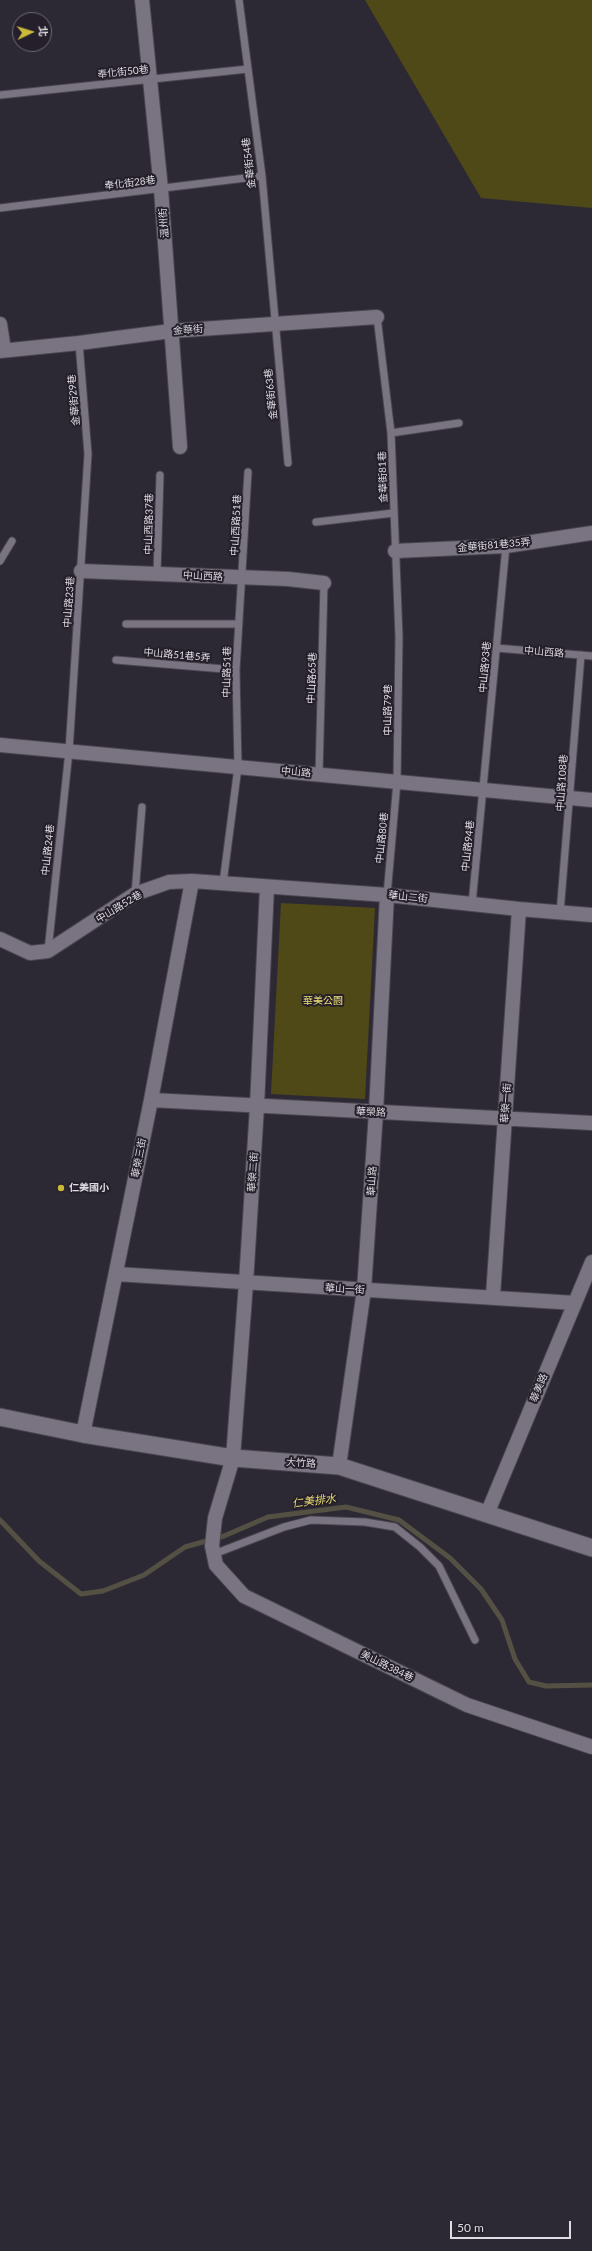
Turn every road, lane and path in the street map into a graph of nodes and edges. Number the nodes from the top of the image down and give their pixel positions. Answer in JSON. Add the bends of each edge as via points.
{"nodes":[{"id":1,"x":142,"y":0,"type":"edge"},
{"id":2,"x":239,"y":0,"type":"edge"},
{"id":3,"x":248,"y":69,"type":"junction"},
{"id":4,"x":150,"y":79,"type":"junction"},
{"id":5,"x":0,"y":95,"type":"edge"},
{"id":6,"x":262,"y":176,"type":"junction"},
{"id":7,"x":161,"y":189,"type":"junction"},
{"id":8,"x":0,"y":208,"type":"edge"},
{"id":9,"x":377,"y":317,"type":"joint"},
{"id":10,"x":274,"y":323,"type":"junction"},
{"id":11,"x":0,"y":324,"type":"edge"},
{"id":12,"x":171,"y":331,"type":"junction"},
{"id":13,"x":79,"y":343,"type":"junction"},
{"id":14,"x":2,"y":350,"type":"edge"},
{"id":15,"x":459,"y":423,"type":"dead end"},
{"id":16,"x":391,"y":433,"type":"junction"},
{"id":17,"x":180,"y":447,"type":"dead end"},
{"id":18,"x":88,"y":454,"type":"joint"},
{"id":19,"x":288,"y":463,"type":"dead end"},
{"id":20,"x":248,"y":472,"type":"dead end"},
{"id":21,"x":160,"y":475,"type":"dead end"},
{"id":22,"x":394,"y":513,"type":"junction"},
{"id":23,"x":316,"y":522,"type":"dead end"},
{"id":24,"x":592,"y":533,"type":"edge"},
{"id":25,"x":12,"y":540,"type":"dead end"},
{"id":26,"x":506,"y":546,"type":"junction"},
{"id":27,"x":395,"y":551,"type":"junction"},
{"id":28,"x":0,"y":561,"type":"edge"},
{"id":29,"x":81,"y":571,"type":"junction"},
{"id":30,"x":157,"y":574,"type":"junction"},
{"id":31,"x":243,"y":578,"type":"junction"},
{"id":32,"x":324,"y":583,"type":"joint"},
{"id":33,"x":126,"y":624,"type":"dead end"},
{"id":34,"x":240,"y":624,"type":"junction"},
{"id":35,"x":399,"y":637,"type":"joint"},
{"id":36,"x":496,"y":648,"type":"junction"},
{"id":37,"x":581,"y":655,"type":"junction"},
{"id":38,"x":592,"y":656,"type":"edge"},
{"id":39,"x":116,"y":660,"type":"dead end"},
{"id":40,"x":236,"y":670,"type":"junction"},
{"id":41,"x":0,"y":745,"type":"edge"},
{"id":42,"x":69,"y":751,"type":"junction"},
{"id":43,"x":238,"y":767,"type":"junction"},
{"id":44,"x":319,"y":774,"type":"junction"},
{"id":45,"x":397,"y":782,"type":"junction"},
{"id":46,"x":484,"y":789,"type":"junction"},
{"id":47,"x":571,"y":798,"type":"junction"},
{"id":48,"x":592,"y":800,"type":"edge"},
{"id":49,"x":142,"y":807,"type":"dead end"},
{"id":50,"x":192,"y":880,"type":"junction"},
{"id":51,"x":223,"y":883,"type":"junction"},
{"id":52,"x":267,"y":887,"type":"junction"},
{"id":53,"x":135,"y":894,"type":"junction"},
{"id":54,"x":386,"y":895,"type":"junction"},
{"id":55,"x":472,"y":904,"type":"junction"},
{"id":56,"x":519,"y":909,"type":"junction"},
{"id":57,"x":560,"y":913,"type":"junction"},
{"id":58,"x":592,"y":915,"type":"edge"},
{"id":59,"x":0,"y":939,"type":"edge"},
{"id":60,"x":48,"y":951,"type":"junction"},
{"id":61,"x":151,"y":1100,"type":"junction"},
{"id":62,"x":257,"y":1106,"type":"junction"},
{"id":63,"x":376,"y":1112,"type":"junction"},
{"id":64,"x":504,"y":1119,"type":"junction"},
{"id":65,"x":592,"y":1123,"type":"edge"},
{"id":66,"x":592,"y":1262,"type":"edge"},
{"id":67,"x":116,"y":1274,"type":"junction"},
{"id":68,"x":246,"y":1282,"type":"junction"},
{"id":69,"x":364,"y":1290,"type":"junction"},
{"id":70,"x":493,"y":1296,"type":"junction"},
{"id":71,"x":575,"y":1303,"type":"junction"},
{"id":72,"x":0,"y":1417,"type":"edge"},
{"id":73,"x":83,"y":1434,"type":"junction"},
{"id":74,"x":233,"y":1458,"type":"junction"},
{"id":75,"x":340,"y":1466,"type":"junction"},
{"id":76,"x":487,"y":1514,"type":"junction"},
{"id":77,"x":592,"y":1548,"type":"edge"},
{"id":78,"x":213,"y":1550,"type":"junction"},
{"id":79,"x":476,"y":1640,"type":"dead end"},
{"id":80,"x":592,"y":1747,"type":"edge"}],
"edges":[{"from":1,"to":4,"type":"street","name":"溫州街"},
{"from":2,"to":3,"type":"lane","name":"金華街54巷"},
{"from":3,"to":4,"type":"lane","name":"奉化街50巷"},
{"from":3,"to":6,"type":"lane","name":"金華街54巷"},
{"from":4,"to":5,"type":"lane","name":"奉化街50巷"},
{"from":4,"to":7,"type":"street","name":"溫州街"},
{"from":6,"to":7,"type":"lane","name":"奉化街28巷"},
{"from":6,"to":10,"type":"lane","name":"金華街54巷"},
{"from":7,"to":8,"type":"lane","name":"奉化街28巷"},
{"from":7,"to":12,"type":"street","name":"溫州街"},
{"from":9,"to":10,"type":"street","name":"金華街"},
{"from":9,"to":16,"type":"lane","name":"金華街81巷"},
{"from":10,"to":12,"type":"street","name":"金華街"},
{"from":10,"to":19,"type":"lane","name":"金華街63巷"},
{"from":11,"to":14,"type":"street"},
{"from":12,"to":13,"type":"street","name":"金華街"},
{"from":12,"to":17,"type":"street","name":"溫州街"},
{"from":13,"to":14,"type":"street","name":"金華街"},
{"from":13,"to":18,"type":"lane","name":"金華街29巷"},
{"from":15,"to":16,"type":"lane"},
{"from":16,"to":22,"type":"lane","name":"金華街81巷"},
{"from":18,"to":29,"type":"lane","name":"中山路23巷"},
{"from":20,"to":31,"type":"lane","name":"中山西路51巷"},
{"from":21,"to":30,"type":"lane","name":"中山西路37巷"},
{"from":22,"to":23,"type":"lane"},
{"from":22,"to":27,"type":"lane","name":"金華街81巷"},
{"from":24,"to":26,"type":"street","name":"金華街81巷35弄"},
{"from":25,"to":28,"type":"lane"},
{"from":26,"to":27,"type":"street","name":"金華街81巷35弄"},
{"from":26,"to":36,"type":"lane","name":"中山路93巷"},
{"from":27,"to":35,"type":"lane","name":"金華街81巷"},
{"from":29,"to":30,"type":"street","name":"中山西路"},
{"from":29,"to":42,"type":"lane","name":"中山路23巷"},
{"from":30,"to":31,"type":"street","name":"中山西路"},
{"from":31,"to":32,"type":"street","name":"中山西路"},
{"from":31,"to":34,"type":"lane","name":"中山路51巷"},
{"from":32,"to":44,"type":"lane","name":"中山路65巷"},
{"from":33,"to":34,"type":"lane"},
{"from":34,"to":40,"type":"lane","name":"中山路51巷"},
{"from":35,"to":45,"type":"lane","name":"中山路79巷"},
{"from":36,"to":37,"type":"lane","name":"中山西路"},
{"from":36,"to":46,"type":"lane","name":"中山路93巷"},
{"from":37,"to":38,"type":"lane","name":"中山西路"},
{"from":37,"to":47,"type":"lane","name":"中山路108巷"},
{"from":39,"to":40,"type":"lane","name":"中山路51巷5弄"},
{"from":40,"to":43,"type":"lane","name":"中山路51巷"},
{"from":41,"to":42,"type":"street","name":"中山路"},
{"from":42,"to":43,"type":"street","name":"中山路"},
{"from":42,"to":60,"type":"lane","name":"中山路24巷"},
{"from":43,"to":44,"type":"street","name":"中山路"},
{"from":43,"to":51,"type":"lane"},
{"from":44,"to":45,"type":"street","name":"中山路"},
{"from":45,"to":46,"type":"street","name":"中山路"},
{"from":45,"to":54,"type":"lane","name":"中山路80巷"},
{"from":46,"to":47,"type":"street","name":"中山路"},
{"from":46,"to":55,"type":"lane","name":"中山路94巷"},
{"from":47,"to":48,"type":"street","name":"中山路"},
{"from":47,"to":57,"type":"lane","name":"中山路108巷"},
{"from":49,"to":53,"type":"lane"},
{"from":50,"to":51,"type":"street","name":"中山路52巷"},
{"from":50,"to":53,"type":"street","name":"中山路52巷","via":[[169,882]]},
{"from":50,"to":61,"type":"street","name":"華榮三街"},
{"from":51,"to":52,"type":"street","name":"華山二街"},
{"from":52,"to":54,"type":"street","name":"華山二街"},
{"from":52,"to":62,"type":"street","name":"華榮二街"},
{"from":53,"to":60,"type":"street","name":"中山路52巷"},
{"from":54,"to":55,"type":"street","name":"華山二街"},
{"from":54,"to":63,"type":"street","name":"華山路"},
{"from":55,"to":56,"type":"street","name":"華山二街"},
{"from":56,"to":57,"type":"street","name":"華山二街"},
{"from":56,"to":64,"type":"street","name":"華榮一街"},
{"from":57,"to":58,"type":"street","name":"華山二街"},
{"from":59,"to":60,"type":"street","via":[[30,952]]},
{"from":61,"to":62,"type":"street","name":"華榮路"},
{"from":61,"to":67,"type":"street","name":"華榮三街"},
{"from":62,"to":63,"type":"street","name":"華榮路"},
{"from":62,"to":68,"type":"street","name":"華榮二街"},
{"from":63,"to":64,"type":"street","name":"華榮路"},
{"from":63,"to":69,"type":"street","name":"華山路"},
{"from":64,"to":65,"type":"street","name":"華榮路"},
{"from":64,"to":70,"type":"street","name":"華榮一街"},
{"from":66,"to":71,"type":"street","name":"華美路"},
{"from":67,"to":68,"type":"street","name":"華山一街"},
{"from":67,"to":73,"type":"street","name":"華榮三街"},
{"from":68,"to":69,"type":"street","name":"華山一街"},
{"from":68,"to":74,"type":"street","name":"華榮二街"},
{"from":69,"to":70,"type":"street","name":"華山一街"},
{"from":69,"to":75,"type":"street","name":"華山路"},
{"from":70,"to":71,"type":"street","name":"華山一街"},
{"from":71,"to":76,"type":"street","name":"華美路"},
{"from":72,"to":73,"type":"street","name":"大竹路"},
{"from":73,"to":74,"type":"street","name":"大竹路"},
{"from":74,"to":75,"type":"street","name":"大竹路"},
{"from":74,"to":78,"type":"street","name":"華榮二街","via":[[214,1518]]},
{"from":75,"to":76,"type":"street","name":"大竹路"},
{"from":76,"to":77,"type":"street","name":"大竹路"},
{"from":78,"to":79,"type":"lane","via":[[311,1520],[365,1522],[395,1527],[420,1546],[439,1566]]},
{"from":78,"to":80,"type":"street","name":"美山路384巷","via":[[216,1565],[244,1596],[466,1705]]}]}
